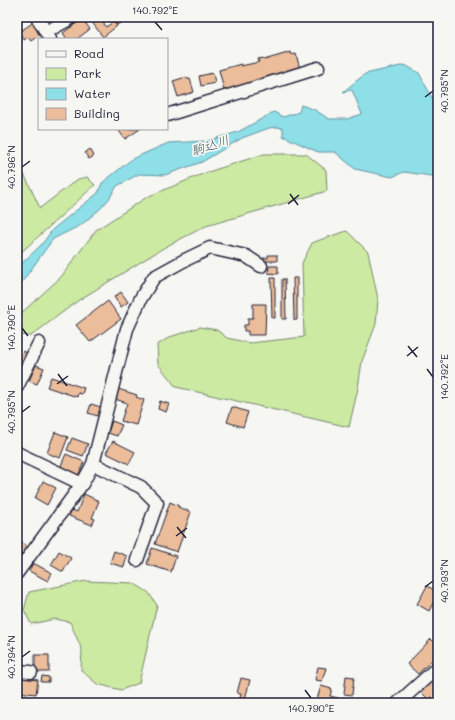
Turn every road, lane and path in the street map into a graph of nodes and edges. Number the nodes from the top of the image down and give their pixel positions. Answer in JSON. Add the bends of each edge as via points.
{"nodes":[{"id":1,"x":37,"y":17,"type":"edge"},
{"id":2,"x":72,"y":17,"type":"edge"},
{"id":3,"x":48,"y":35,"type":"edge"},
{"id":4,"x":318,"y":68,"type":"dead end"},
{"id":5,"x":168,"y":114,"type":"edge"},
{"id":6,"x":260,"y":266,"type":"dead end"},
{"id":7,"x":39,"y":344,"type":"dead end"},
{"id":8,"x":17,"y":386,"type":"edge"},
{"id":9,"x":17,"y":453,"type":"edge"},
{"id":10,"x":93,"y":464,"type":"junction"},
{"id":11,"x":82,"y":484,"type":"junction"},
{"id":12,"x":137,"y":560,"type":"dead end"},
{"id":13,"x":17,"y":573,"type":"edge"},
{"id":14,"x":438,"y":667,"type":"edge"},
{"id":15,"x":17,"y":671,"type":"edge"},
{"id":16,"x":31,"y":672,"type":"dead end"},
{"id":17,"x":398,"y":703,"type":"edge"}],
"edges":[{"from":1,"to":3,"type":"street"},
{"from":2,"to":3,"type":"street"},
{"from":4,"to":5,"type":"street"},
{"from":6,"to":10,"type":"street","via":[[246,256],[210,248],[154,277],[127,329]]},
{"from":7,"to":8,"type":"street"},
{"from":9,"to":11,"type":"street"},
{"from":10,"to":11,"type":"street"},
{"from":10,"to":12,"type":"street","via":[[141,487],[157,503]]},
{"from":11,"to":13,"type":"street"},
{"from":14,"to":17,"type":"street"},
{"from":15,"to":16,"type":"street"}]}
